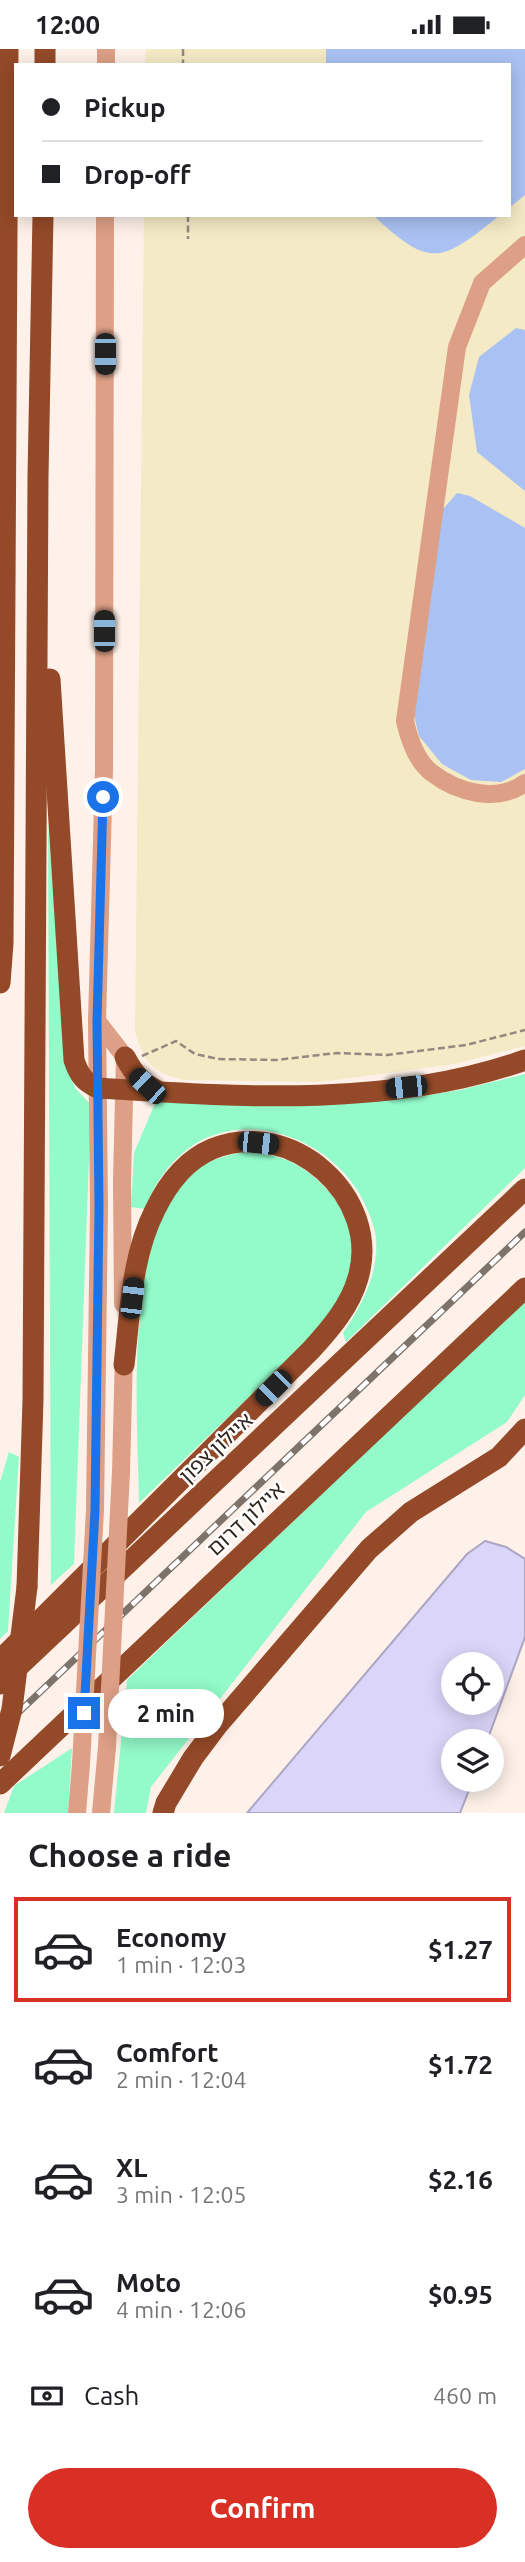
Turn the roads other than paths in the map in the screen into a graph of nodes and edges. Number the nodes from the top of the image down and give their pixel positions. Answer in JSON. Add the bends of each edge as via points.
{"nodes":[{"id":1,"x":8,"y":49,"type":"edge"},
{"id":2,"x":43,"y":217,"type":"edge"},
{"id":3,"x":105,"y":217,"type":"edge"},
{"id":4,"x":525,"y":245,"type":"edge"},
{"id":5,"x":0,"y":397,"type":"edge"},
{"id":6,"x":38,"y":477,"type":"junction"},
{"id":7,"x":4,"y":578,"type":"junction"},
{"id":8,"x":525,"y":783,"type":"edge"},
{"id":9,"x":0,"y":983,"type":"edge"},
{"id":10,"x":97,"y":1021,"type":"junction"},
{"id":11,"x":125,"y":1057,"type":"junction"},
{"id":12,"x":525,"y":1060,"type":"edge"},
{"id":13,"x":98,"y":1088,"type":"junction"},
{"id":14,"x":125,"y":1090,"type":"junction"},
{"id":15,"x":162,"y":1092,"type":"junction"},
{"id":16,"x":525,"y":1189,"type":"edge"},
{"id":17,"x":525,"y":1288,"type":"edge"},
{"id":18,"x":124,"y":1366,"type":"junction"},
{"id":19,"x":525,"y":1429,"type":"edge"},
{"id":20,"x":0,"y":1660,"type":"edge"},
{"id":21,"x":0,"y":1684,"type":"edge"},
{"id":22,"x":0,"y":1756,"type":"edge"},
{"id":23,"x":0,"y":1784,"type":"edge"},
{"id":24,"x":77,"y":1813,"type":"edge"},
{"id":25,"x":101,"y":1813,"type":"edge"},
{"id":26,"x":163,"y":1813,"type":"edge"}],
"edges":[{"from":1,"to":7,"type":"highway"},
{"from":2,"to":6,"type":"highway"},
{"from":3,"to":10,"type":"street","via":[[104,769]]},
{"from":4,"to":8,"type":"street","via":[[482,283],[457,348],[405,721],[410,744],[431,773],[464,790],[496,796]]},
{"from":5,"to":7,"type":"highway"},
{"from":6,"to":13,"type":"highway","via":[[74,1060],[88,1084]]},
{"from":6,"to":22,"type":"highway","bridge":true,"via":[[32,1485],[27,1587],[12,1709]]},
{"from":7,"to":9,"type":"highway"},
{"from":10,"to":11,"type":"street"},
{"from":10,"to":13,"type":"street"},
{"from":11,"to":14,"type":"street"},
{"from":11,"to":15,"type":"highway","via":[[135,1075]]},
{"from":12,"to":15,"type":"highway","via":[[425,1085],[352,1093]]},
{"from":13,"to":14,"type":"highway"},
{"from":13,"to":24,"type":"street","bridge":true,"via":[[95,1510]]},
{"from":14,"to":15,"type":"highway"},
{"from":14,"to":18,"type":"street"},
{"from":16,"to":21,"type":"highway","name":"איילון צפון"},
{"from":17,"to":23,"type":"highway","name":"איילון דרום"},
{"from":18,"to":20,"type":"highway","via":[[135,1275],[148,1226],[187,1166],[220,1147],[274,1145],[301,1155],[339,1186],[363,1239],[357,1281],[343,1311],[312,1349]]},
{"from":18,"to":25,"type":"street","bridge":true},
{"from":19,"to":26,"type":"highway","via":[[499,1457],[411,1512],[369,1549],[193,1758]]}]}
